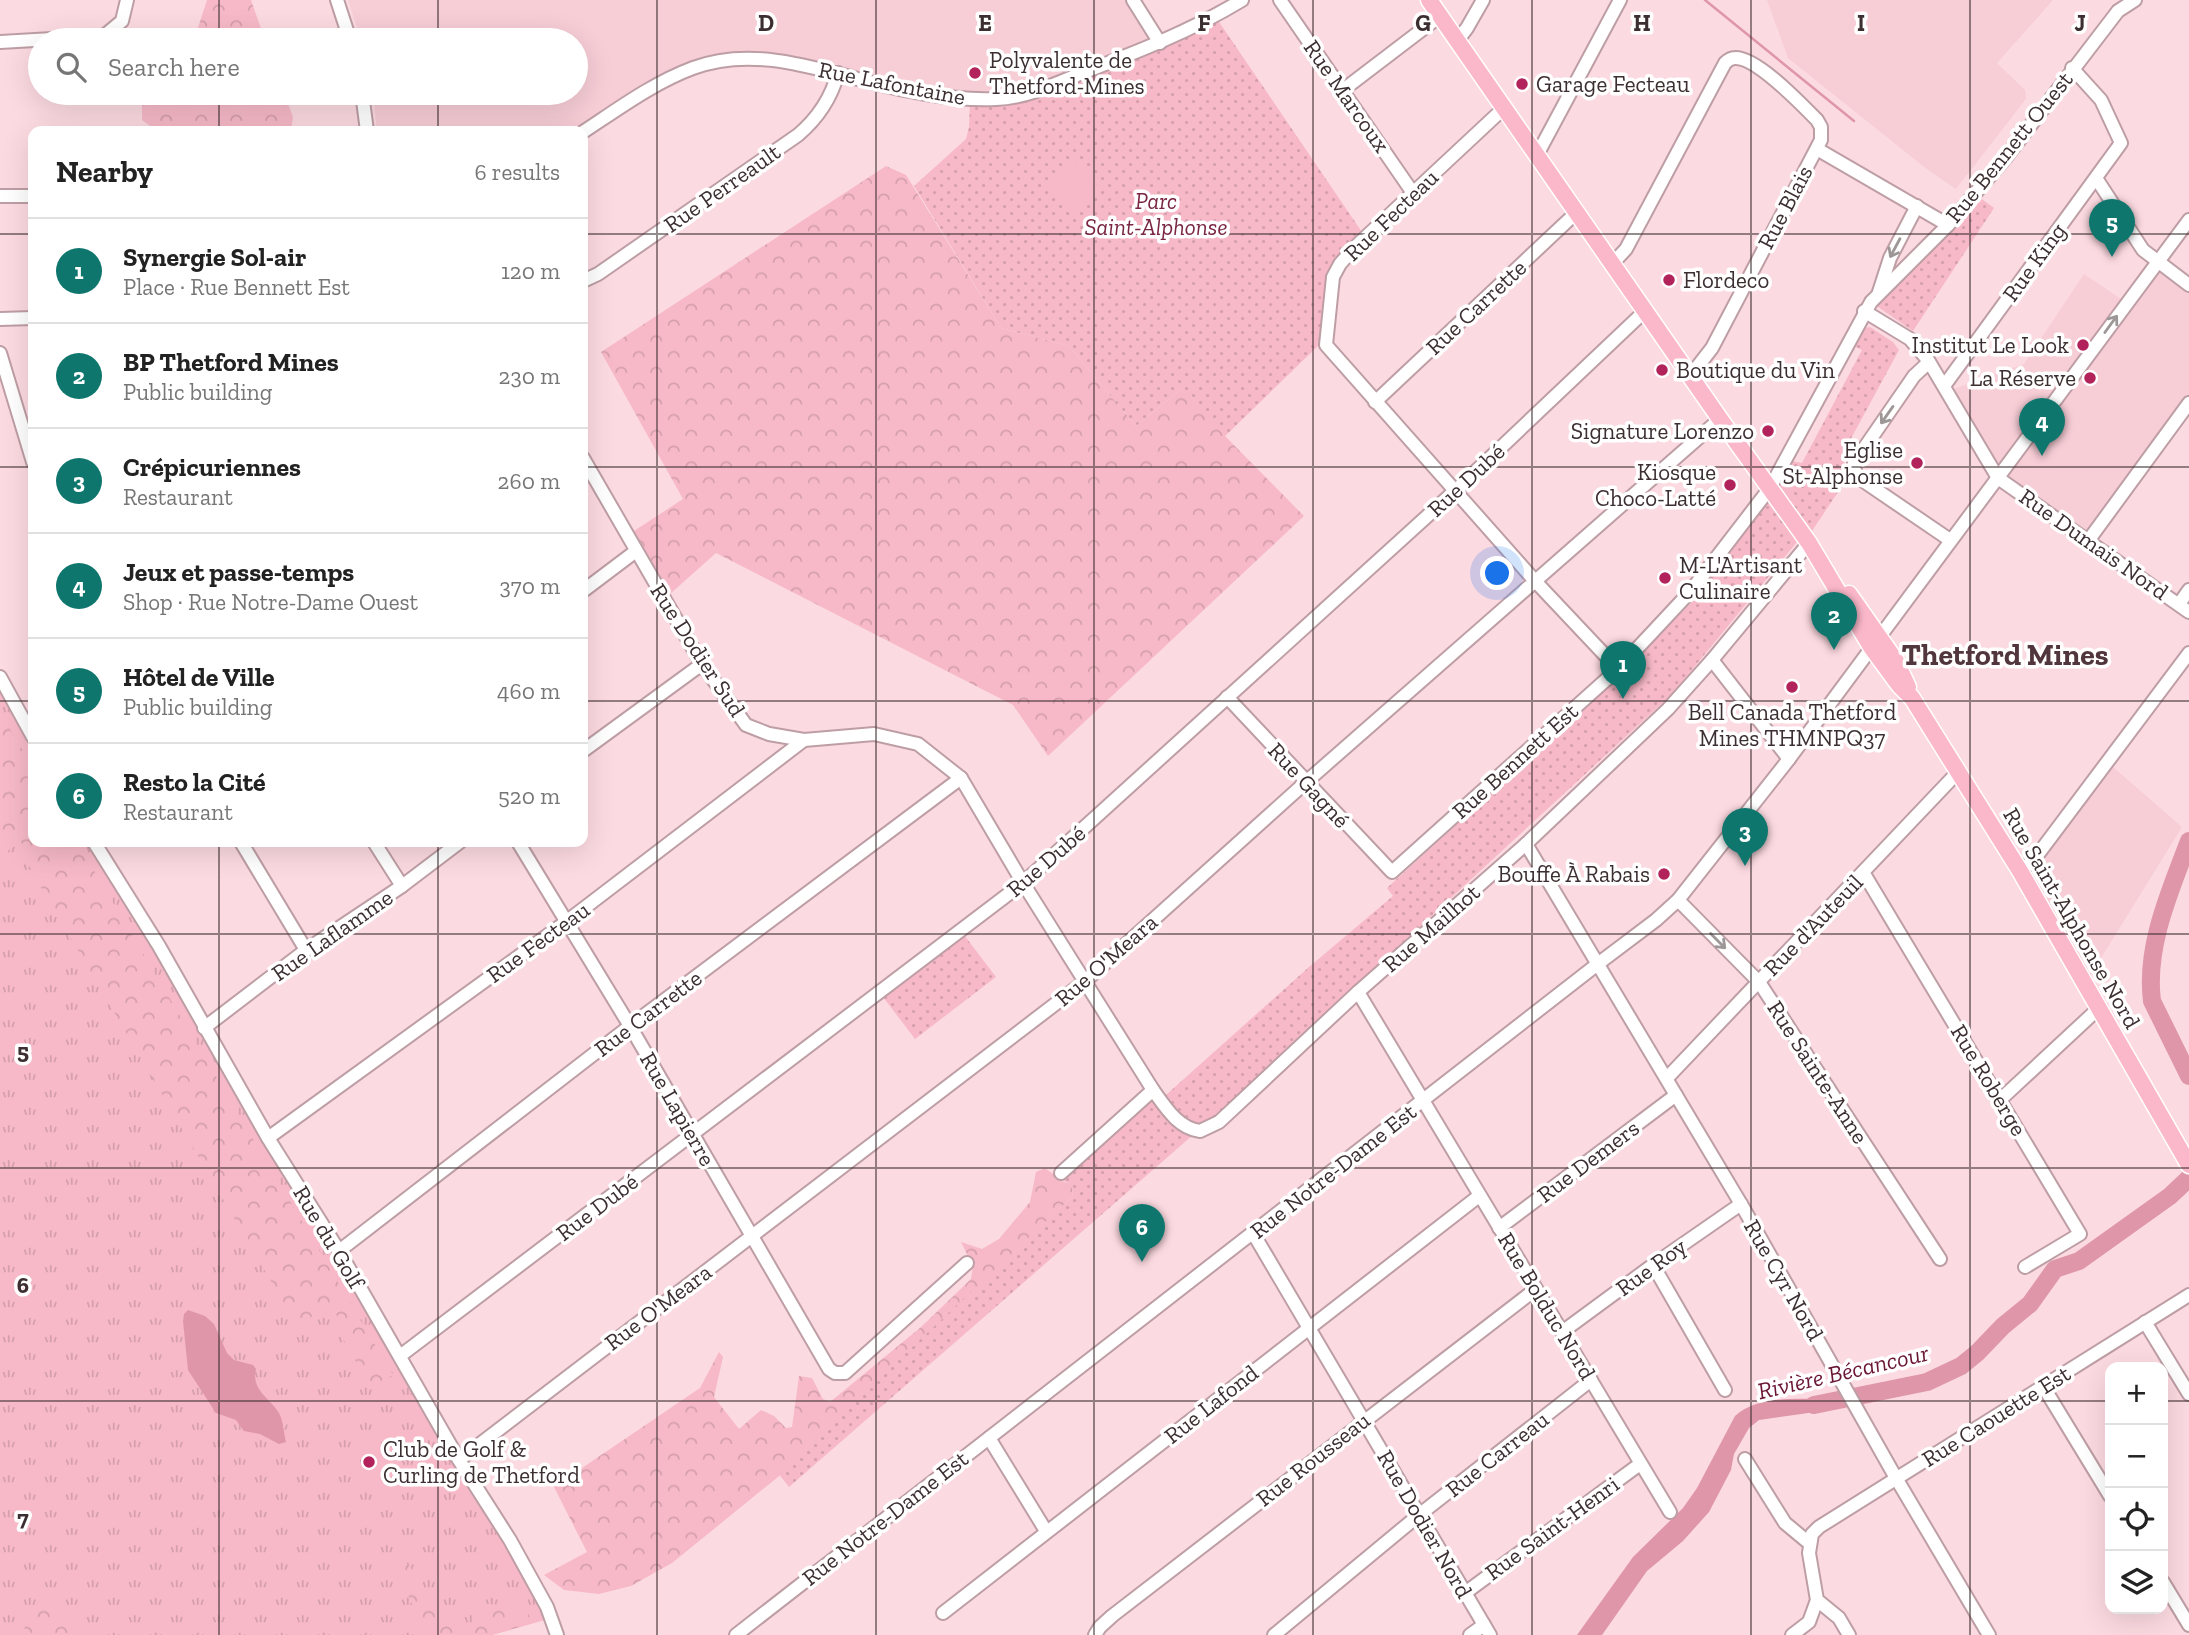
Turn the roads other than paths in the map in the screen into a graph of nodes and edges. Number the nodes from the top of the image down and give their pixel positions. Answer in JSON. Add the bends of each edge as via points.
{"nodes":[{"id":1,"x":127,"y":0,"type":"edge"},
{"id":2,"x":337,"y":0,"type":"edge"},
{"id":3,"x":1133,"y":0,"type":"edge"},
{"id":4,"x":1241,"y":0,"type":"edge"},
{"id":5,"x":1280,"y":0,"type":"edge"},
{"id":6,"x":1429,"y":0,"type":"edge"},
{"id":7,"x":1483,"y":0,"type":"edge"},
{"id":8,"x":1620,"y":0,"type":"edge"},
{"id":9,"x":2135,"y":0,"type":"edge"},
{"id":10,"x":1440,"y":16,"type":"junction"},
{"id":11,"x":114,"y":28,"type":"edge"},
{"id":12,"x":346,"y":28,"type":"edge"},
{"id":13,"x":28,"y":40,"type":"edge"},
{"id":14,"x":1457,"y":41,"type":"junction"},
{"id":15,"x":0,"y":42,"type":"edge"},
{"id":16,"x":1160,"y":43,"type":"junction"},
{"id":17,"x":2072,"y":68,"type":"junction"},
{"id":18,"x":838,"y":74,"type":"junction"},
{"id":19,"x":1343,"y":90,"type":"junction"},
{"id":20,"x":364,"y":105,"type":"edge"},
{"id":21,"x":1504,"y":108,"type":"junction"},
{"id":22,"x":367,"y":126,"type":"edge"},
{"id":23,"x":588,"y":129,"type":"edge"},
{"id":24,"x":1817,"y":149,"type":"junction"},
{"id":25,"x":1537,"y":155,"type":"junction"},
{"id":26,"x":2096,"y":178,"type":"junction"},
{"id":27,"x":1413,"y":193,"type":"junction"},
{"id":28,"x":0,"y":196,"type":"edge"},
{"id":29,"x":28,"y":196,"type":"edge"},
{"id":30,"x":1917,"y":206,"type":"junction"},
{"id":31,"x":1577,"y":212,"type":"junction"},
{"id":32,"x":2189,"y":220,"type":"edge"},
{"id":33,"x":1948,"y":225,"type":"junction"},
{"id":34,"x":2156,"y":262,"type":"junction"},
{"id":35,"x":1612,"y":263,"type":"junction"},
{"id":36,"x":588,"y":278,"type":"edge"},
{"id":37,"x":2189,"y":285,"type":"edge"},
{"id":38,"x":1880,"y":292,"type":"junction"},
{"id":39,"x":1646,"y":310,"type":"junction"},
{"id":40,"x":1864,"y":311,"type":"junction"},
{"id":41,"x":28,"y":318,"type":"edge"},
{"id":42,"x":0,"y":319,"type":"edge"},
{"id":43,"x":0,"y":353,"type":"edge"},
{"id":44,"x":1929,"y":362,"type":"junction"},
{"id":45,"x":1691,"y":374,"type":"junction"},
{"id":46,"x":1944,"y":386,"type":"junction"},
{"id":47,"x":1375,"y":402,"type":"junction"},
{"id":48,"x":2189,"y":403,"type":"edge"},
{"id":49,"x":1720,"y":419,"type":"junction"},
{"id":50,"x":28,"y":445,"type":"edge"},
{"id":51,"x":588,"y":467,"type":"edge"},
{"id":52,"x":1998,"y":478,"type":"junction"},
{"id":53,"x":1770,"y":488,"type":"junction"},
{"id":54,"x":1456,"y":490,"type":"junction"},
{"id":55,"x":1950,"y":540,"type":"junction"},
{"id":56,"x":2088,"y":541,"type":"junction"},
{"id":57,"x":1809,"y":542,"type":"junction"},
{"id":58,"x":636,"y":551,"type":"junction"},
{"id":59,"x":1535,"y":581,"type":"junction"},
{"id":60,"x":588,"y":587,"type":"edge"},
{"id":61,"x":2189,"y":590,"type":"edge"},
{"id":62,"x":2184,"y":608,"type":"edge"},
{"id":63,"x":1876,"y":641,"type":"junction"},
{"id":64,"x":2189,"y":653,"type":"edge"},
{"id":65,"x":1713,"y":660,"type":"junction"},
{"id":66,"x":702,"y":664,"type":"junction"},
{"id":67,"x":1618,"y":668,"type":"junction"},
{"id":68,"x":0,"y":677,"type":"edge"},
{"id":69,"x":1227,"y":697,"type":"junction"},
{"id":70,"x":28,"y":728,"type":"edge"},
{"id":71,"x":804,"y":740,"type":"junction"},
{"id":72,"x":588,"y":747,"type":"edge"},
{"id":73,"x":1789,"y":759,"type":"junction"},
{"id":74,"x":1958,"y":772,"type":"junction"},
{"id":75,"x":961,"y":778,"type":"junction"},
{"id":76,"x":1306,"y":782,"type":"junction"},
{"id":77,"x":1526,"y":844,"type":"junction"},
{"id":78,"x":97,"y":847,"type":"edge"},
{"id":79,"x":244,"y":847,"type":"edge"},
{"id":80,"x":377,"y":847,"type":"edge"},
{"id":81,"x":453,"y":847,"type":"edge"},
{"id":82,"x":521,"y":847,"type":"edge"},
{"id":83,"x":2020,"y":871,"type":"junction"},
{"id":84,"x":1392,"y":872,"type":"joint"},
{"id":85,"x":1863,"y":872,"type":"junction"},
{"id":86,"x":1023,"y":883,"type":"junction"},
{"id":87,"x":402,"y":886,"type":"junction"},
{"id":88,"x":1678,"y":900,"type":"junction"},
{"id":89,"x":566,"y":922,"type":"junction"},
{"id":90,"x":306,"y":950,"type":"junction"},
{"id":91,"x":1598,"y":963,"type":"junction"},
{"id":92,"x":1084,"y":982,"type":"junction"},
{"id":93,"x":1759,"y":982,"type":"junction"},
{"id":94,"x":1358,"y":992,"type":"junction"},
{"id":95,"x":2099,"y":1008,"type":"junction"},
{"id":96,"x":630,"y":1026,"type":"junction"},
{"id":97,"x":204,"y":1028,"type":"junction"},
{"id":98,"x":1667,"y":1078,"type":"junction"},
{"id":99,"x":1153,"y":1090,"type":"junction"},
{"id":100,"x":1676,"y":1095,"type":"junction"},
{"id":101,"x":2001,"y":1099,"type":"junction"},
{"id":102,"x":1424,"y":1100,"type":"junction"},
{"id":103,"x":693,"y":1134,"type":"junction"},
{"id":104,"x":268,"y":1139,"type":"junction"},
{"id":105,"x":2189,"y":1164,"type":"edge"},
{"id":106,"x":1061,"y":1173,"type":"dead end"},
{"id":107,"x":1479,"y":1196,"type":"junction"},
{"id":108,"x":1741,"y":1204,"type":"junction"},
{"id":109,"x":1499,"y":1228,"type":"junction"},
{"id":110,"x":1254,"y":1233,"type":"junction"},
{"id":111,"x":751,"y":1236,"type":"junction"},
{"id":112,"x":339,"y":1251,"type":"junction"},
{"id":113,"x":1940,"y":1259,"type":"dead end"},
{"id":114,"x":967,"y":1263,"type":"dead end"},
{"id":115,"x":1653,"y":1265,"type":"junction"},
{"id":116,"x":2025,"y":1267,"type":"dead end"},
{"id":117,"x":1536,"y":1289,"type":"junction"},
{"id":118,"x":2189,"y":1295,"type":"edge"},
{"id":119,"x":2145,"y":1322,"type":"junction"},
{"id":120,"x":1309,"y":1327,"type":"junction"},
{"id":121,"x":1562,"y":1332,"type":"junction"},
{"id":122,"x":400,"y":1356,"type":"junction"},
{"id":123,"x":1591,"y":1380,"type":"junction"},
{"id":124,"x":2043,"y":1386,"type":"junction"},
{"id":125,"x":1725,"y":1390,"type":"dead end"},
{"id":126,"x":2189,"y":1394,"type":"edge"},
{"id":127,"x":1363,"y":1420,"type":"junction"},
{"id":128,"x":989,"y":1438,"type":"junction"},
{"id":129,"x":1745,"y":1459,"type":"dead end"},
{"id":130,"x":459,"y":1460,"type":"junction"},
{"id":131,"x":1640,"y":1464,"type":"junction"},
{"id":132,"x":1896,"y":1479,"type":"junction"},
{"id":133,"x":2105,"y":1488,"type":"edge"},
{"id":134,"x":1670,"y":1512,"type":"dead end"},
{"id":135,"x":1419,"y":1515,"type":"junction"},
{"id":136,"x":1046,"y":1531,"type":"junction"},
{"id":137,"x":1810,"y":1543,"type":"junction"},
{"id":138,"x":2168,"y":1590,"type":"edge"},
{"id":139,"x":1465,"y":1593,"type":"junction"},
{"id":140,"x":1817,"y":1600,"type":"junction"},
{"id":141,"x":943,"y":1613,"type":"dead end"},
{"id":142,"x":2189,"y":1625,"type":"edge"},
{"id":143,"x":1487,"y":1630,"type":"edge"},
{"id":144,"x":557,"y":1635,"type":"edge"},
{"id":145,"x":736,"y":1635,"type":"edge"},
{"id":146,"x":1095,"y":1635,"type":"edge"},
{"id":147,"x":1274,"y":1635,"type":"edge"},
{"id":148,"x":1470,"y":1635,"type":"edge"},
{"id":149,"x":1793,"y":1635,"type":"edge"},
{"id":150,"x":1849,"y":1635,"type":"edge"},
{"id":151,"x":1989,"y":1635,"type":"edge"}],
"edges":[{"from":1,"to":11,"type":"street","via":[[122,21]]},
{"from":2,"to":12,"type":"street"},
{"from":3,"to":16,"type":"street"},
{"from":4,"to":16,"type":"street","name":"Rue Lafontaine"},
{"from":5,"to":19,"type":"street","name":"Rue Marcoux"},
{"from":6,"to":10,"type":"main road","name":"Rue Saint-Alphonse Nord"},
{"from":7,"to":14,"type":"street"},
{"from":8,"to":25,"type":"street"},
{"from":9,"to":17,"type":"street","name":"Rue Bennett Ouest","via":[[2118,11]]},
{"from":10,"to":14,"type":"main road","name":"Rue Saint-Alphonse Nord"},
{"from":10,"to":19,"type":"street"},
{"from":13,"to":15,"type":"street"},
{"from":14,"to":21,"type":"main road","name":"Rue Saint-Alphonse Nord"},
{"from":16,"to":18,"type":"street","name":"Rue Lafontaine","via":[[1033,92],[999,99],[951,98]]},
{"from":17,"to":26,"type":"street","name":"Rue King","via":[[2101,100],[2120,136],[2121,143]]},
{"from":17,"to":33,"type":"street","name":"Rue Bennett Ouest","via":[[2007,156]]},
{"from":18,"to":23,"type":"street","name":"Rue Lafontaine","via":[[775,59],[711,62],[657,84]]},
{"from":18,"to":36,"type":"street","name":"Rue Perreault","via":[[825,106],[798,135]]},
{"from":19,"to":27,"type":"street","name":"Rue Marcoux"},
{"from":20,"to":22,"type":"street"},
{"from":21,"to":25,"type":"main road","name":"Rue Saint-Alphonse Nord"},
{"from":21,"to":27,"type":"street","name":"Rue Fecteau"},
{"from":24,"to":30,"type":"street"},
{"from":24,"to":35,"type":"street","via":[[1822,133],[1817,120],[1770,75],[1735,58],[1725,63],[1626,249]]},
{"from":24,"to":45,"type":"street","name":"Rue Blais","via":[[1712,348]]},
{"from":25,"to":31,"type":"main road","name":"Rue Saint-Alphonse Nord"},
{"from":26,"to":34,"type":"street","via":[[2143,250]]},
{"from":26,"to":46,"type":"street","name":"Rue King"},
{"from":27,"to":47,"type":"street","name":"Rue Fecteau","via":[[1340,264],[1333,277],[1326,345]]},
{"from":28,"to":29,"type":"street"},
{"from":30,"to":33,"type":"street"},
{"from":30,"to":38,"type":"street","name":"Rue Bennett Ouest","one_way":true,"via":[[1890,258]]},
{"from":31,"to":35,"type":"main road","name":"Rue Saint-Alphonse Nord"},
{"from":31,"to":47,"type":"street","name":"Rue Carrette"},
{"from":32,"to":34,"type":"street","name":"Rue Notre-Dame Est"},
{"from":33,"to":38,"type":"street","name":"Rue Bennett Ouest"},
{"from":34,"to":37,"type":"street"},
{"from":52,"to":34,"type":"street","name":"Rue Notre-Dame Est","one_way":true},
{"from":35,"to":39,"type":"main road","name":"Rue Saint-Alphonse Nord"},
{"from":38,"to":40,"type":"street","name":"Rue Bennett Ouest"},
{"from":39,"to":45,"type":"main road","name":"Rue Saint-Alphonse Nord"},
{"from":39,"to":54,"type":"street","name":"Rue Dubé"},
{"from":40,"to":44,"type":"street","via":[[1910,339]]},
{"from":40,"to":53,"type":"street","name":"Rue Bennett Ouest"},
{"from":41,"to":42,"type":"street"},
{"from":43,"to":50,"type":"street"},
{"from":44,"to":46,"type":"street"},
{"from":44,"to":55,"type":"street","one_way":true,"via":[[1914,376],[1854,469],[1859,478]]},
{"from":45,"to":49,"type":"main road","name":"Rue Saint-Alphonse Nord"},
{"from":46,"to":52,"type":"street"},
{"from":47,"to":54,"type":"street"},
{"from":48,"to":56,"type":"street"},
{"from":49,"to":53,"type":"main road","name":"Rue Saint-Alphonse Nord"},
{"from":49,"to":59,"type":"street","name":"Rue O'Meara"},
{"from":51,"to":58,"type":"street","name":"Rue Dodier Sud"},
{"from":52,"to":55,"type":"street","name":"Rue Notre-Dame Est"},
{"from":52,"to":56,"type":"street","name":"Rue Dumais Nord"},
{"from":53,"to":57,"type":"main road","name":"Rue Saint-Alphonse Nord"},
{"from":53,"to":67,"type":"street","name":"Rue Bennett Est","via":[[1690,592]]},
{"from":54,"to":59,"type":"street"},
{"from":54,"to":69,"type":"street","name":"Rue Dubé"},
{"from":55,"to":63,"type":"street","name":"Rue Notre-Dame Est"},
{"from":56,"to":62,"type":"street","name":"Rue Dumais Nord"},
{"from":57,"to":63,"type":"main road","name":"Rue Saint-Alphonse Nord"},
{"from":57,"to":65,"type":"street","name":"Rue Mailhot"},
{"from":58,"to":60,"type":"street"},
{"from":58,"to":66,"type":"street","name":"Rue Dodier Sud"},
{"from":59,"to":67,"type":"street"},
{"from":59,"to":76,"type":"street","name":"Rue O'Meara"},
{"from":61,"to":62,"type":"street"},
{"from":63,"to":73,"type":"street","name":"Rue Notre-Dame Est"},
{"from":63,"to":74,"type":"main road","name":"Rue Saint-Alphonse Nord","via":[[1899,685]]},
{"from":64,"to":83,"type":"street","via":[[2033,861]]},
{"from":65,"to":73,"type":"street"},
{"from":65,"to":77,"type":"street","name":"Rue Mailhot"},
{"from":66,"to":71,"type":"street","name":"Rue Dodier Sud","via":[[746,725]]},
{"from":66,"to":72,"type":"street"},
{"from":67,"to":84,"type":"street","name":"Rue Bennett Est"},
{"from":68,"to":70,"type":"street"},
{"from":69,"to":76,"type":"street","name":"Rue Gagné"},
{"from":69,"to":86,"type":"street","name":"Rue Dubé"},
{"from":71,"to":75,"type":"street","name":"Rue Dodier Sud","via":[[874,734],[918,744]]},
{"from":71,"to":89,"type":"street","name":"Rue Fecteau"},
{"from":73,"to":88,"type":"street","name":"Rue Notre-Dame Est"},
{"from":74,"to":83,"type":"main road","name":"Rue Saint-Alphonse Nord"},
{"from":74,"to":85,"type":"street","name":"Rue d'Auteuil"},
{"from":75,"to":86,"type":"street","name":"Rue Dodier Sud"},
{"from":75,"to":96,"type":"street","name":"Rue Carrette"},
{"from":76,"to":84,"type":"street","name":"Rue Gagné"},
{"from":76,"to":92,"type":"street","name":"Rue O'Meara"},
{"from":77,"to":91,"type":"street","name":"Rue Cyr Nord"},
{"from":77,"to":94,"type":"street","name":"Rue Mailhot"},
{"from":78,"to":97,"type":"street","name":"Rue du Golf"},
{"from":79,"to":90,"type":"street"},
{"from":80,"to":87,"type":"street"},
{"from":81,"to":87,"type":"street","name":"Rue Laflamme"},
{"from":82,"to":89,"type":"street","name":"Rue Lapierre"},
{"from":83,"to":95,"type":"main road","name":"Rue Saint-Alphonse Nord"},
{"from":85,"to":93,"type":"street","name":"Rue d'Auteuil"},
{"from":85,"to":101,"type":"street","name":"Rue Roberge"},
{"from":86,"to":92,"type":"street","name":"Rue Dodier Sud"},
{"from":86,"to":103,"type":"street","name":"Rue Dubé"},
{"from":87,"to":90,"type":"street","name":"Rue Laflamme"},
{"from":88,"to":91,"type":"street","name":"Rue Notre-Dame Est"},
{"from":88,"to":93,"type":"street","name":"Rue Sainte-Anne","one_way":true},
{"from":89,"to":96,"type":"street","name":"Rue Lapierre"},
{"from":89,"to":104,"type":"street","name":"Rue Fecteau"},
{"from":90,"to":97,"type":"street","name":"Rue Laflamme"},
{"from":91,"to":98,"type":"street","name":"Rue Cyr Nord"},
{"from":91,"to":102,"type":"street","name":"Rue Notre-Dame Est"},
{"from":92,"to":99,"type":"street","name":"Rue Dodier Sud"},
{"from":92,"to":111,"type":"street","name":"Rue O'Meara"},
{"from":93,"to":98,"type":"street","name":"Rue d'Auteuil"},
{"from":93,"to":113,"type":"street","name":"Rue Sainte-Anne"},
{"from":94,"to":99,"type":"street","name":"Rue Mailhot","via":[[1208,1129],[1185,1127]]},
{"from":94,"to":102,"type":"street","name":"Rue Bolduc Nord"},
{"from":95,"to":101,"type":"street"},
{"from":95,"to":105,"type":"main road","name":"Rue Saint-Alphonse Nord"},
{"from":96,"to":103,"type":"street","name":"Rue Lapierre"},
{"from":96,"to":112,"type":"street","name":"Rue Carrette"},
{"from":97,"to":104,"type":"street","name":"Rue du Golf"},
{"from":98,"to":100,"type":"street","name":"Rue Cyr Nord"},
{"from":99,"to":106,"type":"street"},
{"from":100,"to":108,"type":"street","name":"Rue Cyr Nord"},
{"from":100,"to":109,"type":"street","name":"Rue Demers"},
{"from":101,"to":116,"type":"street","name":"Rue Roberge","via":[[2080,1234]]},
{"from":102,"to":107,"type":"street","name":"Rue Bolduc Nord"},
{"from":102,"to":110,"type":"street","name":"Rue Notre-Dame Est"},
{"from":103,"to":111,"type":"street","name":"Rue Lapierre"},
{"from":103,"to":122,"type":"street","name":"Rue Dubé"},
{"from":104,"to":112,"type":"street","name":"Rue du Golf"},
{"from":107,"to":109,"type":"street","name":"Rue Bolduc Nord"},
{"from":107,"to":120,"type":"street","name":"Rue Lafond"},
{"from":108,"to":115,"type":"street","name":"Rue Roy"},
{"from":108,"to":132,"type":"street","name":"Rue Cyr Nord"},
{"from":109,"to":117,"type":"street","name":"Rue Bolduc Nord"},
{"from":110,"to":120,"type":"street","name":"Rue Dodier Nord"},
{"from":110,"to":128,"type":"street","name":"Rue Notre-Dame Est"},
{"from":111,"to":114,"type":"street","name":"Rue Lapierre","via":[[829,1369],[839,1375]]},
{"from":111,"to":130,"type":"street","name":"Rue O'Meara"},
{"from":112,"to":122,"type":"street","name":"Rue du Golf"},
{"from":115,"to":121,"type":"street","name":"Rue Roy"},
{"from":115,"to":125,"type":"street"},
{"from":117,"to":121,"type":"street","name":"Rue Bolduc Nord"},
{"from":117,"to":127,"type":"street","name":"Rue Rousseau"},
{"from":118,"to":119,"type":"street","name":"Rue Caouette Est"},
{"from":119,"to":124,"type":"street","name":"Rue Caouette Est"},
{"from":119,"to":126,"type":"street"},
{"from":120,"to":127,"type":"street","name":"Rue Dodier Nord"},
{"from":120,"to":136,"type":"street","name":"Rue Lafond"},
{"from":121,"to":123,"type":"street","name":"Rue Bolduc Nord"},
{"from":122,"to":130,"type":"street","name":"Rue du Golf"},
{"from":123,"to":131,"type":"street","name":"Rue Bolduc Nord"},
{"from":123,"to":135,"type":"street","name":"Rue Carreau"},
{"from":124,"to":132,"type":"street","name":"Rue Caouette Est"},
{"from":124,"to":133,"type":"street"},
{"from":127,"to":135,"type":"street","name":"Rue Dodier Nord"},
{"from":127,"to":146,"type":"street","name":"Rue Rousseau","via":[[1112,1616]]},
{"from":128,"to":136,"type":"street"},
{"from":128,"to":145,"type":"street","name":"Rue Notre-Dame Est"},
{"from":129,"to":137,"type":"street","via":[[1785,1523]]},
{"from":130,"to":144,"type":"street","name":"Rue du Golf","via":[[510,1540]]},
{"from":131,"to":134,"type":"street","name":"Rue Bolduc Nord"},
{"from":131,"to":139,"type":"street","name":"Rue Saint-Henri"},
{"from":132,"to":137,"type":"street","name":"Rue Caouette Est","via":[[1819,1527]]},
{"from":132,"to":151,"type":"street","name":"Rue Cyr Nord"},
{"from":135,"to":139,"type":"street","name":"Rue Dodier Nord"},
{"from":135,"to":147,"type":"street","name":"Rue Carreau"},
{"from":136,"to":141,"type":"street","name":"Rue Lafond"},
{"from":137,"to":140,"type":"street"},
{"from":138,"to":142,"type":"street"},
{"from":139,"to":143,"type":"street","name":"Rue Dodier Nord"},
{"from":140,"to":149,"type":"street","via":[[1808,1622]]},
{"from":140,"to":150,"type":"street","via":[[1839,1618]]},
{"from":143,"to":148,"type":"street"}]}
